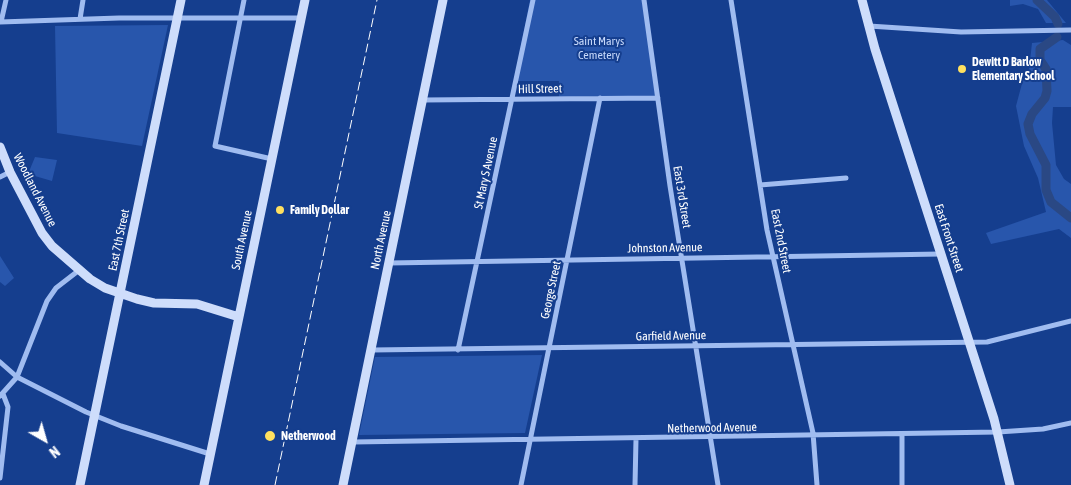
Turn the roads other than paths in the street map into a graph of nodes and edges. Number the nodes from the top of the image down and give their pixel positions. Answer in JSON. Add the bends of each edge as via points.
{"nodes":[{"id":1,"x":6,"y":0,"type":"edge"},
{"id":2,"x":84,"y":0,"type":"edge"},
{"id":3,"x":181,"y":0,"type":"edge"},
{"id":4,"x":244,"y":0,"type":"edge"},
{"id":5,"x":305,"y":0,"type":"edge"},
{"id":6,"x":443,"y":0,"type":"edge"},
{"id":7,"x":533,"y":0,"type":"edge"},
{"id":8,"x":644,"y":0,"type":"edge"},
{"id":9,"x":731,"y":0,"type":"edge"},
{"id":10,"x":862,"y":0,"type":"edge"},
{"id":11,"x":177,"y":18,"type":"junction"},
{"id":12,"x":240,"y":18,"type":"junction"},
{"id":13,"x":302,"y":18,"type":"junction"},
{"id":14,"x":80,"y":20,"type":"junction"},
{"id":15,"x":1,"y":22,"type":"edge"},
{"id":16,"x":868,"y":26,"type":"junction"},
{"id":17,"x":1071,"y":30,"type":"edge"},
{"id":18,"x":600,"y":98,"type":"junction"},
{"id":19,"x":658,"y":98,"type":"junction"},
{"id":20,"x":423,"y":100,"type":"junction"},
{"id":21,"x":512,"y":100,"type":"junction"},
{"id":22,"x":0,"y":147,"type":"edge"},
{"id":23,"x":272,"y":160,"type":"junction"},
{"id":24,"x":10,"y":172,"type":"junction"},
{"id":25,"x":0,"y":177,"type":"edge"},
{"id":26,"x":846,"y":178,"type":"dead end"},
{"id":27,"x":760,"y":185,"type":"junction"},
{"id":28,"x":941,"y":254,"type":"junction"},
{"id":29,"x":773,"y":257,"type":"junction"},
{"id":30,"x":682,"y":258,"type":"junction"},
{"id":31,"x":568,"y":260,"type":"junction"},
{"id":32,"x":477,"y":262,"type":"junction"},
{"id":33,"x":389,"y":263,"type":"junction"},
{"id":34,"x":78,"y":271,"type":"junction"},
{"id":35,"x":121,"y":294,"type":"junction"},
{"id":36,"x":239,"y":317,"type":"junction"},
{"id":37,"x":1071,"y":321,"type":"edge"},
{"id":38,"x":970,"y":342,"type":"junction"},
{"id":39,"x":696,"y":346,"type":"junction"},
{"id":40,"x":793,"y":346,"type":"junction"},
{"id":41,"x":549,"y":349,"type":"junction"},
{"id":42,"x":372,"y":350,"type":"junction"},
{"id":43,"x":458,"y":350,"type":"junction"},
{"id":44,"x":0,"y":362,"type":"edge"},
{"id":45,"x":17,"y":377,"type":"junction"},
{"id":46,"x":2,"y":395,"type":"edge"},
{"id":47,"x":94,"y":414,"type":"junction"},
{"id":48,"x":1071,"y":423,"type":"edge"},
{"id":49,"x":998,"y":432,"type":"junction"},
{"id":50,"x":902,"y":434,"type":"junction"},
{"id":51,"x":813,"y":436,"type":"junction"},
{"id":52,"x":710,"y":438,"type":"junction"},
{"id":53,"x":531,"y":439,"type":"junction"},
{"id":54,"x":636,"y":439,"type":"junction"},
{"id":55,"x":352,"y":442,"type":"junction"},
{"id":56,"x":210,"y":454,"type":"junction"},
{"id":57,"x":0,"y":478,"type":"edge"},
{"id":58,"x":80,"y":485,"type":"edge"},
{"id":59,"x":204,"y":485,"type":"edge"},
{"id":60,"x":343,"y":485,"type":"edge"},
{"id":61,"x":521,"y":485,"type":"edge"},
{"id":62,"x":636,"y":485,"type":"edge"},
{"id":63,"x":718,"y":485,"type":"edge"},
{"id":64,"x":817,"y":485,"type":"edge"},
{"id":65,"x":902,"y":485,"type":"edge"},
{"id":66,"x":1010,"y":485,"type":"edge"}],
"edges":[{"from":1,"to":15,"type":"street"},
{"from":2,"to":14,"type":"street"},
{"from":3,"to":11,"type":"street","name":"East 7th Street"},
{"from":4,"to":12,"type":"street"},
{"from":5,"to":13,"type":"street","name":"South Avenue"},
{"from":6,"to":20,"type":"street","name":"North Avenue"},
{"from":7,"to":21,"type":"street","name":"St Mary S Avenue"},
{"from":8,"to":19,"type":"street","name":"East 3rd Street"},
{"from":9,"to":27,"type":"street","name":"East 2nd Street"},
{"from":10,"to":16,"type":"street","name":"East Front Street"},
{"from":11,"to":12,"type":"street"},
{"from":11,"to":14,"type":"street"},
{"from":11,"to":35,"type":"street","name":"East 7th Street"},
{"from":12,"to":13,"type":"street"},
{"from":12,"to":23,"type":"street","via":[[215,146]]},
{"from":13,"to":23,"type":"street","name":"South Avenue"},
{"from":14,"to":15,"type":"street"},
{"from":16,"to":17,"type":"street","via":[[961,32]]},
{"from":16,"to":28,"type":"street","name":"East Front Street"},
{"from":18,"to":19,"type":"street","name":"Hill Street"},
{"from":18,"to":21,"type":"street","name":"Hill Street"},
{"from":18,"to":31,"type":"street","name":"George Street"},
{"from":19,"to":30,"type":"street","name":"East 3rd Street"},
{"from":20,"to":21,"type":"street","name":"Hill Street"},
{"from":20,"to":33,"type":"street","name":"North Avenue"},
{"from":21,"to":32,"type":"street","name":"St Mary S Avenue"},
{"from":22,"to":24,"type":"street","name":"Woodland Avenue"},
{"from":23,"to":36,"type":"street","name":"South Avenue"},
{"from":24,"to":25,"type":"street"},
{"from":24,"to":34,"type":"street","name":"Woodland Avenue","via":[[42,232]]},
{"from":26,"to":27,"type":"street"},
{"from":27,"to":29,"type":"street","name":"East 2nd Street"},
{"from":28,"to":29,"type":"street","name":"Johnston Avenue"},
{"from":28,"to":38,"type":"street","name":"East Front Street"},
{"from":29,"to":30,"type":"street","name":"Johnston Avenue"},
{"from":29,"to":40,"type":"street","name":"East 2nd Street"},
{"from":30,"to":31,"type":"street","name":"Johnston Avenue"},
{"from":30,"to":39,"type":"street","name":"East 3rd Street"},
{"from":31,"to":32,"type":"street","name":"Johnston Avenue"},
{"from":31,"to":41,"type":"street","name":"George Street"},
{"from":32,"to":33,"type":"street","name":"Johnston Avenue"},
{"from":32,"to":43,"type":"street","name":"St Mary S Avenue"},
{"from":33,"to":42,"type":"street","name":"North Avenue"},
{"from":34,"to":35,"type":"street","name":"Woodland Avenue"},
{"from":34,"to":45,"type":"street","via":[[56,288],[47,301]]},
{"from":35,"to":36,"type":"street","name":"Woodland Avenue","via":[[154,302],[197,304]]},
{"from":35,"to":47,"type":"street","name":"East 7th Street"},
{"from":36,"to":56,"type":"street","name":"South Avenue"},
{"from":37,"to":38,"type":"street","name":"Garfield Avenue","via":[[987,342]]},
{"from":38,"to":40,"type":"street","name":"Garfield Avenue"},
{"from":38,"to":49,"type":"street","name":"East Front Street"},
{"from":39,"to":40,"type":"street","name":"Garfield Avenue"},
{"from":39,"to":41,"type":"street","name":"Garfield Avenue"},
{"from":39,"to":52,"type":"street","name":"East 3rd Street"},
{"from":40,"to":51,"type":"street","name":"East 2nd Street"},
{"from":41,"to":43,"type":"street","name":"Garfield Avenue"},
{"from":41,"to":53,"type":"street","name":"George Street"},
{"from":42,"to":43,"type":"street","name":"Garfield Avenue"},
{"from":42,"to":55,"type":"street","name":"North Avenue"},
{"from":44,"to":45,"type":"street"},
{"from":45,"to":46,"type":"street"},
{"from":45,"to":47,"type":"street"},
{"from":46,"to":57,"type":"street","via":[[8,407]]},
{"from":47,"to":56,"type":"street","via":[[121,426]]},
{"from":47,"to":58,"type":"street","name":"East 7th Street"},
{"from":48,"to":49,"type":"street","name":"Netherwood Avenue"},
{"from":49,"to":50,"type":"street","name":"Netherwood Avenue"},
{"from":49,"to":66,"type":"street","name":"East Front Street"},
{"from":50,"to":51,"type":"street","name":"Netherwood Avenue"},
{"from":50,"to":65,"type":"street"},
{"from":51,"to":52,"type":"street","name":"Netherwood Avenue"},
{"from":51,"to":64,"type":"street","name":"East 2nd Street"},
{"from":52,"to":54,"type":"street","name":"Netherwood Avenue"},
{"from":52,"to":63,"type":"street","name":"East 3rd Street"},
{"from":53,"to":54,"type":"street","name":"Netherwood Avenue"},
{"from":53,"to":55,"type":"street","name":"Netherwood Avenue"},
{"from":53,"to":61,"type":"street","name":"George Street"},
{"from":54,"to":62,"type":"street"},
{"from":55,"to":60,"type":"street","name":"North Avenue"},
{"from":56,"to":59,"type":"street","name":"South Avenue"}]}
